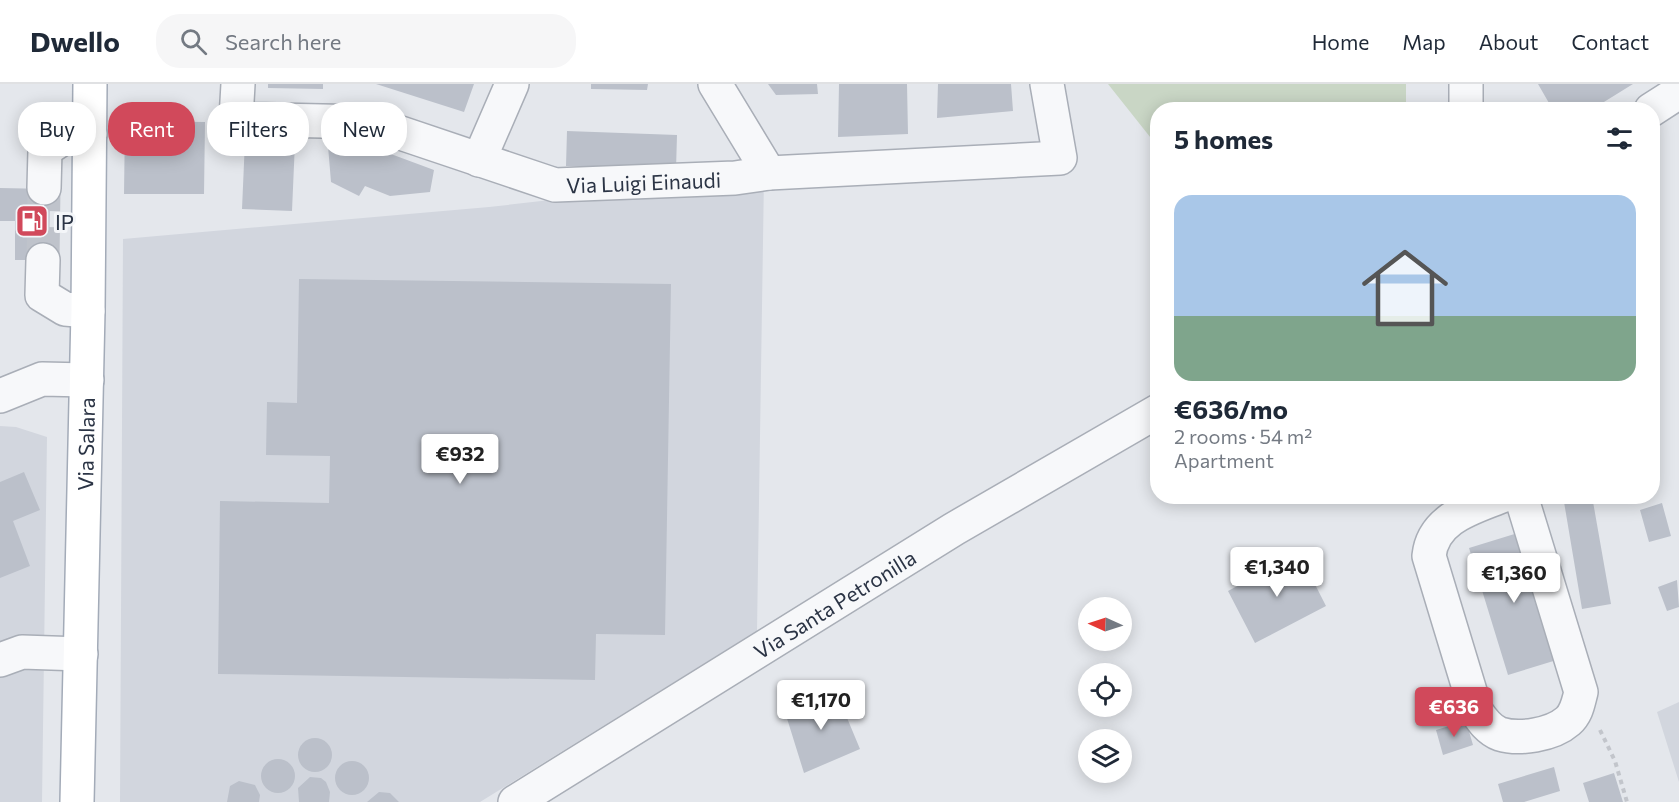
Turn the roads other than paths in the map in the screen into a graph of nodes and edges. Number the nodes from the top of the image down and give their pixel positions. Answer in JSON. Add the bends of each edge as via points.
{"nodes":[{"id":1,"x":90,"y":84,"type":"edge"},
{"id":2,"x":238,"y":84,"type":"edge"},
{"id":3,"x":512,"y":84,"type":"edge"},
{"id":4,"x":715,"y":84,"type":"edge"},
{"id":5,"x":1047,"y":84,"type":"edge"},
{"id":6,"x":1466,"y":84,"type":"edge"},
{"id":7,"x":1679,"y":92,"type":"edge"},
{"id":8,"x":90,"y":102,"type":"edge"},
{"id":9,"x":1466,"y":102,"type":"edge"},
{"id":10,"x":1660,"y":104,"type":"edge"},
{"id":11,"x":45,"y":156,"type":"edge"},
{"id":12,"x":90,"y":156,"type":"edge"},
{"id":13,"x":479,"y":159,"type":"junction"},
{"id":14,"x":769,"y":173,"type":"junction"},
{"id":15,"x":44,"y":188,"type":"tunnel mouth"},
{"id":16,"x":43,"y":260,"type":"tunnel mouth"},
{"id":17,"x":88,"y":311,"type":"junction"},
{"id":18,"x":87,"y":380,"type":"junction"},
{"id":19,"x":0,"y":396,"type":"edge"},
{"id":20,"x":1150,"y":416,"type":"edge"},
{"id":21,"x":1481,"y":504,"type":"edge"},
{"id":22,"x":1523,"y":504,"type":"edge"},
{"id":23,"x":81,"y":654,"type":"junction"},
{"id":24,"x":0,"y":660,"type":"edge"},
{"id":25,"x":77,"y":802,"type":"edge"},
{"id":26,"x":515,"y":802,"type":"edge"}],
"edges":[{"from":1,"to":8,"type":"main road","name":"Via Salara"},
{"from":2,"to":13,"type":"street","name":"Via Luigi Einaudi","via":[[236,119],[368,122]]},
{"from":3,"to":13,"type":"street"},
{"from":4,"to":14,"type":"street"},
{"from":5,"to":14,"type":"street","name":"Via Luigi Einaudi","via":[[1060,158]]},
{"from":6,"to":9,"type":"street"},
{"from":7,"to":10,"type":"street"},
{"from":11,"to":15,"type":"street"},
{"from":12,"to":17,"type":"main road","name":"Via Salara"},
{"from":13,"to":14,"type":"street","name":"Via Luigi Einaudi","via":[[555,185],[735,178]]},
{"from":16,"to":17,"type":"street","via":[[42,296],[65,309]]},
{"from":17,"to":18,"type":"main road","name":"Via Salara"},
{"from":18,"to":19,"type":"street","via":[[42,379]]},
{"from":18,"to":23,"type":"main road","name":"Via Salara"},
{"from":20,"to":26,"type":"street","name":"Via Santa Petronilla","via":[[954,529]]},
{"from":21,"to":22,"type":"street","via":[[1441,526],[1430,545],[1429,556],[1476,711],[1483,722],[1499,733],[1517,736],[1547,732],[1567,722],[1576,710],[1581,692]]},
{"from":23,"to":24,"type":"street","via":[[22,652]]},
{"from":23,"to":25,"type":"main road","name":"Via Salara"}]}
